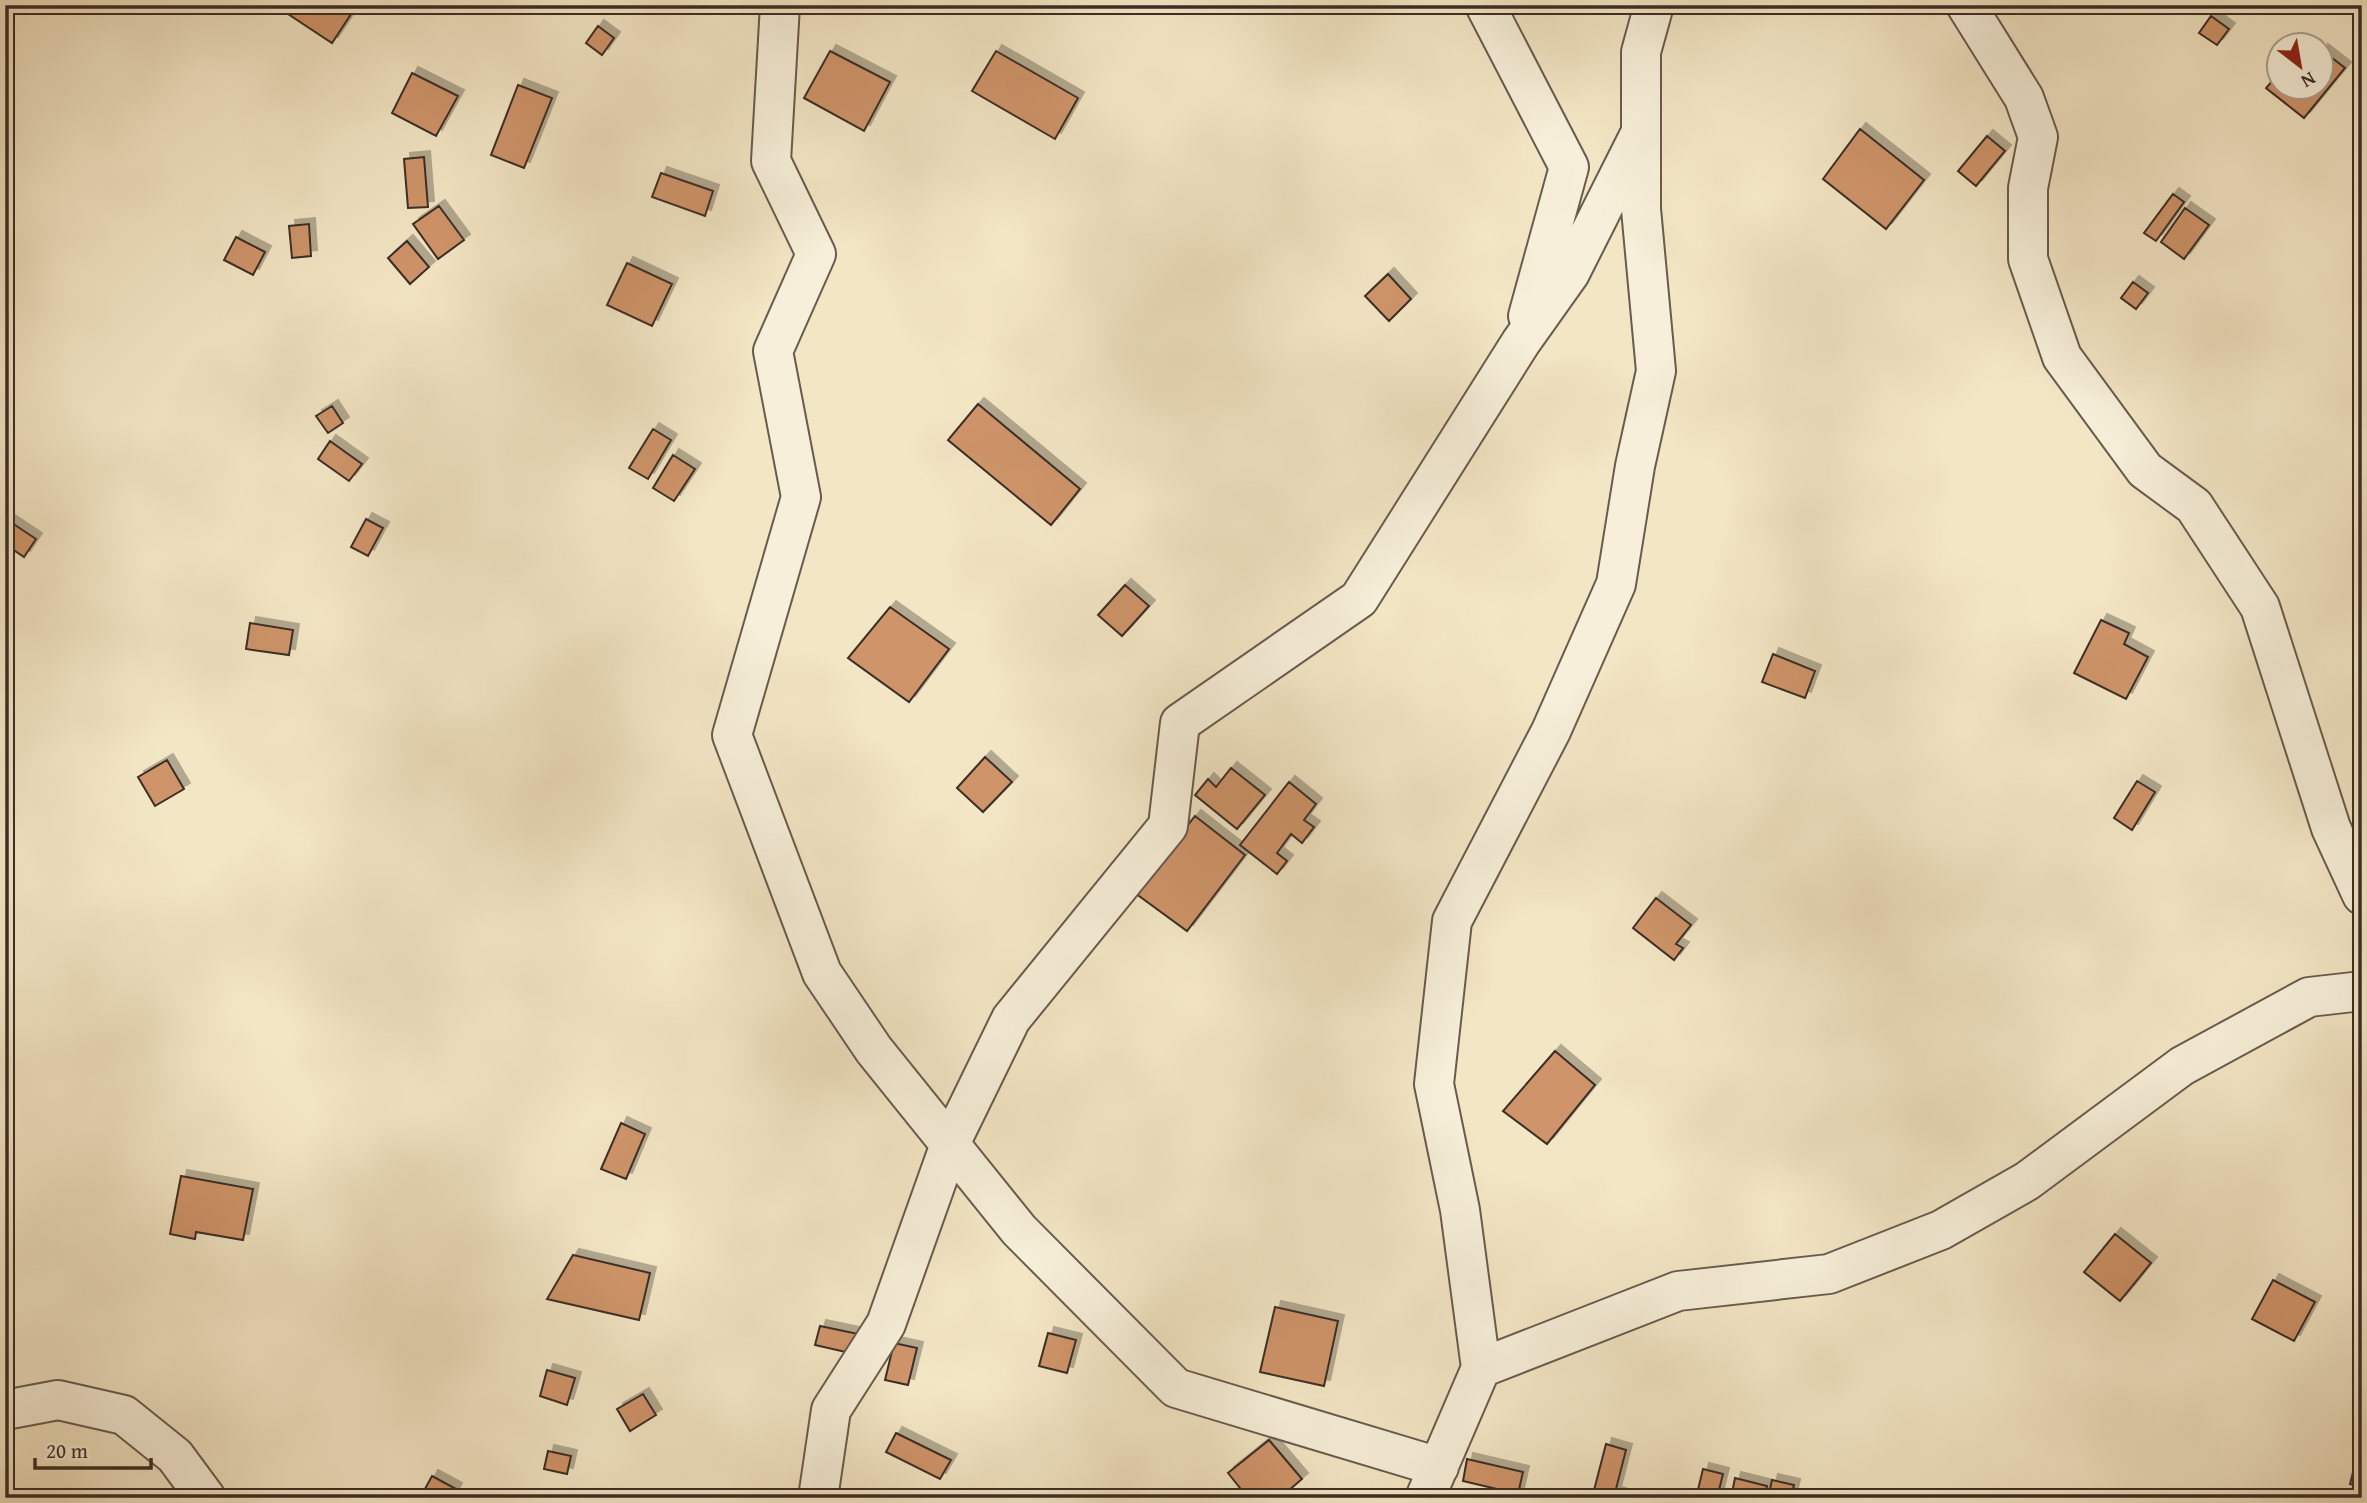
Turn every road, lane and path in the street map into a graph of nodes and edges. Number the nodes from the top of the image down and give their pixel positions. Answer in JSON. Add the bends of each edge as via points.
{"nodes":[{"id":1,"x":780,"y":5,"type":"edge"},
{"id":2,"x":1485,"y":5,"type":"edge"},
{"id":3,"x":1654,"y":5,"type":"edge"},
{"id":4,"x":1966,"y":5,"type":"edge"},
{"id":5,"x":1641,"y":132,"type":"junction"},
{"id":6,"x":1521,"y":342,"type":"junction"},
{"id":7,"x":2362,"y":895,"type":"edge"},
{"id":8,"x":2362,"y":991,"type":"edge"},
{"id":9,"x":950,"y":1144,"type":"junction"},
{"id":10,"x":1481,"y":1368,"type":"junction"},
{"id":11,"x":5,"y":1410,"type":"edge"},
{"id":12,"x":1432,"y":1482,"type":"edge"},
{"id":13,"x":206,"y":1498,"type":"edge"},
{"id":14,"x":818,"y":1498,"type":"edge"}],
"edges":[{"from":1,"to":9,"type":"street","via":[[771,161],[816,254],[772,351],[801,497],[732,735],[822,972],[874,1050]]},
{"from":2,"to":6,"type":"street","via":[[1569,167]]},
{"from":3,"to":5,"type":"street","via":[[1641,52]]},
{"from":4,"to":7,"type":"street","via":[[2024,98],[2038,137],[2028,188],[2028,259],[2062,357],[2144,470],[2194,506],[2260,607],[2331,828]]},
{"from":5,"to":6,"type":"street","via":[[1570,273]]},
{"from":5,"to":10,"type":"street","via":[[1641,209],[1656,370],[1634,466],[1616,584],[1551,732],[1452,921],[1434,1084],[1460,1210]]},
{"from":6,"to":9,"type":"street","via":[[1359,599],[1180,723],[1168,826],[1011,1019]]},
{"from":8,"to":10,"type":"street","via":[[2309,997],[2182,1066],[2027,1181],[1941,1230],[1829,1275],[1678,1292]]},
{"from":9,"to":12,"type":"street","via":[[1019,1230],[1176,1388]]},
{"from":9,"to":14,"type":"street","via":[[886,1324],[831,1410]]},
{"from":10,"to":12,"type":"street"},
{"from":11,"to":13,"type":"street","via":[[58,1400],[124,1415],[175,1456]]}]}
